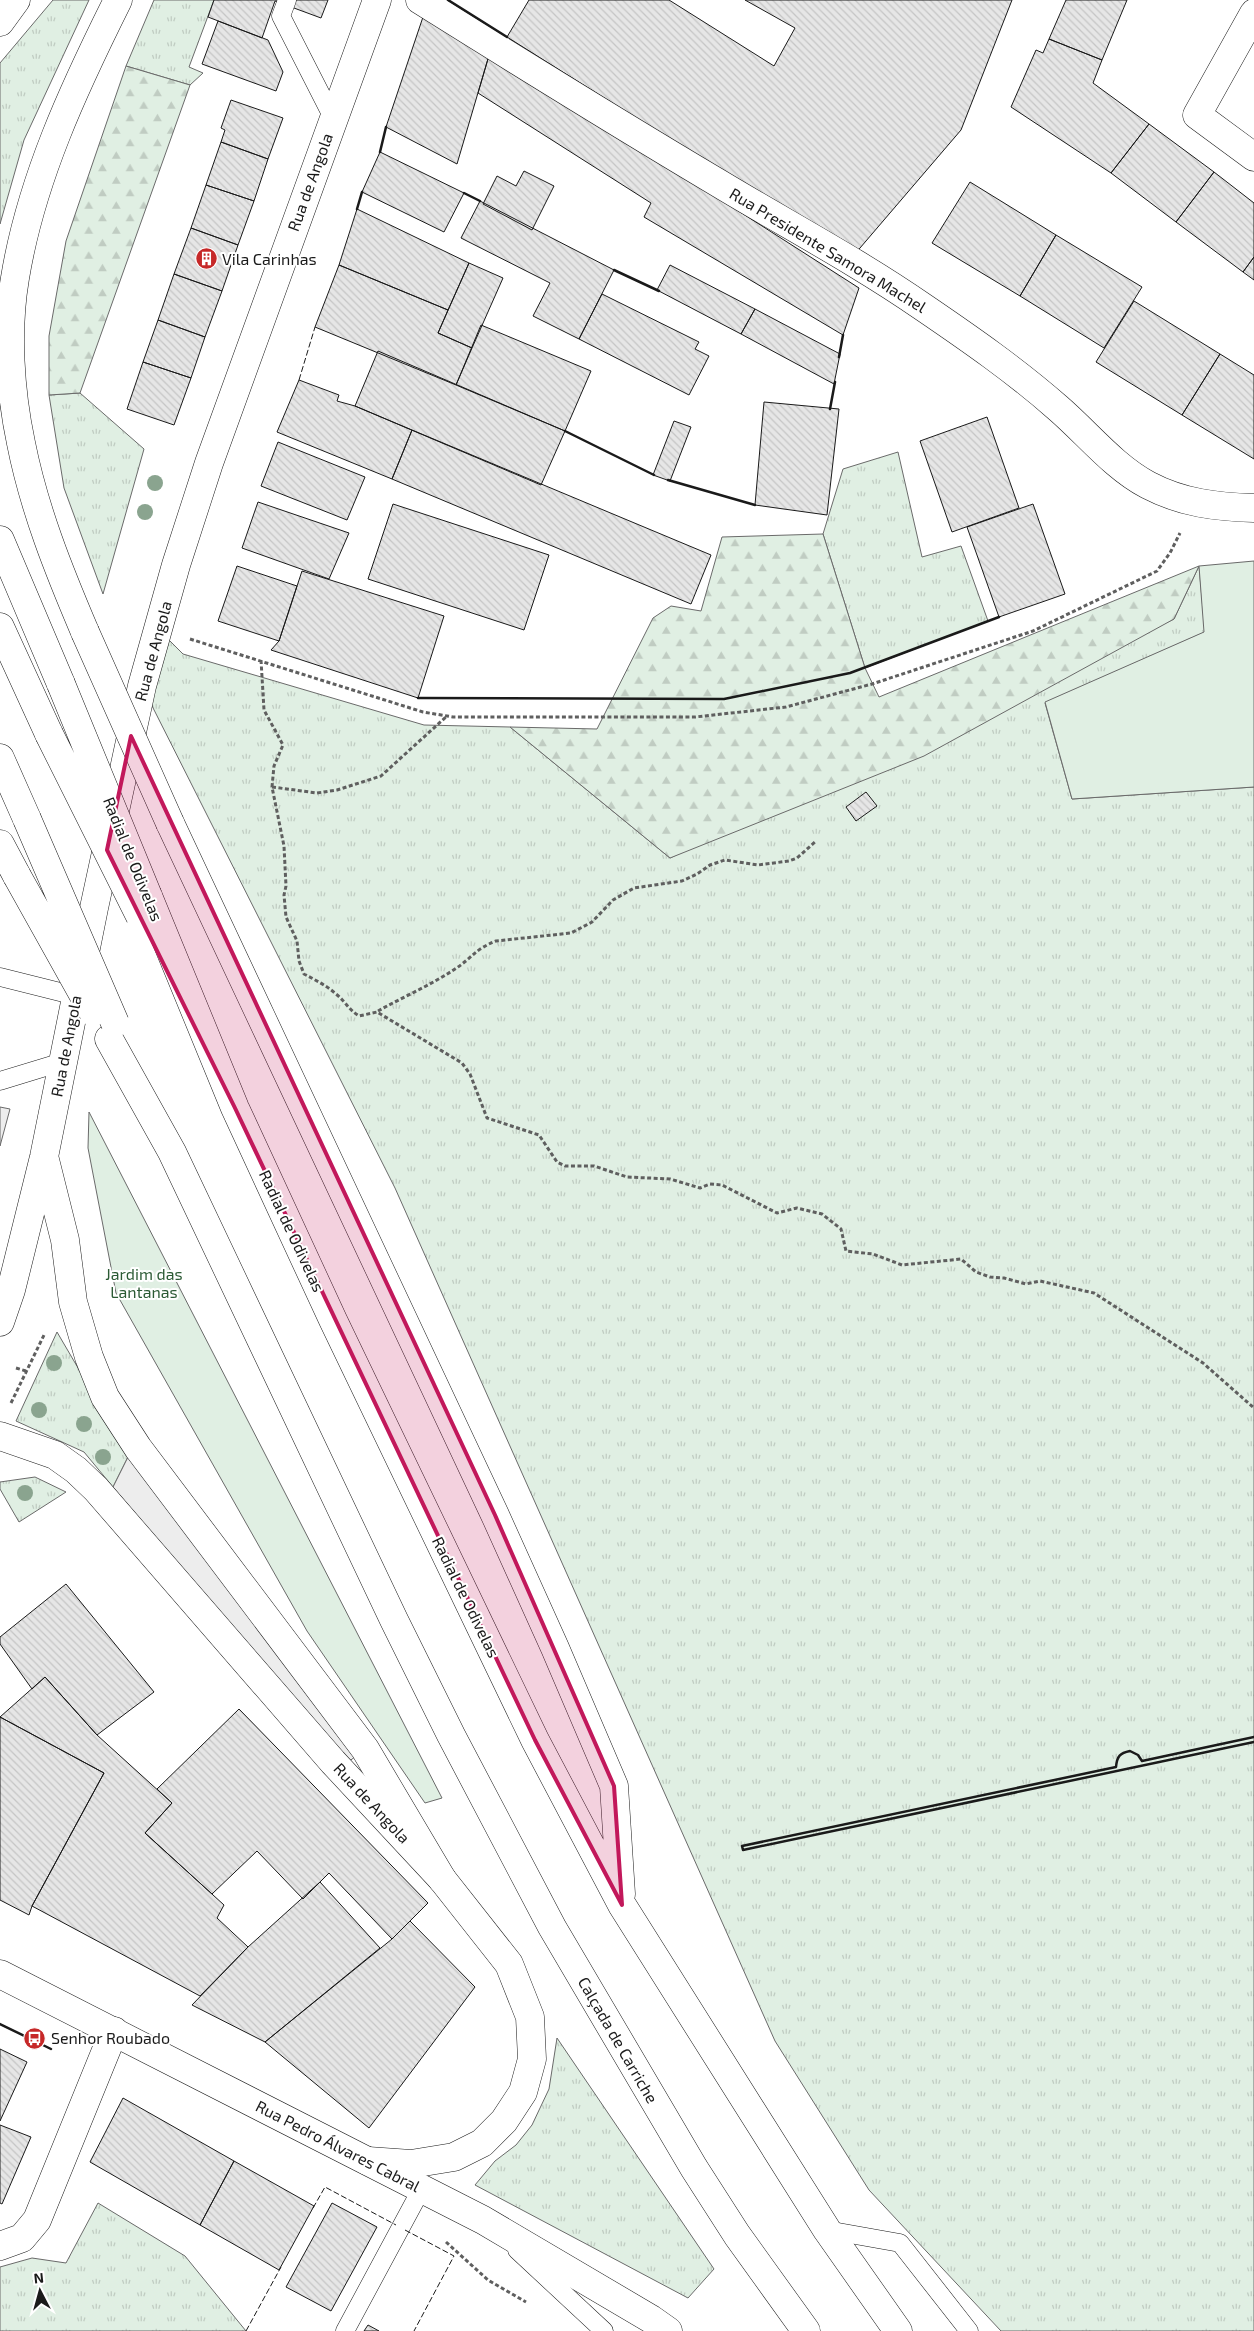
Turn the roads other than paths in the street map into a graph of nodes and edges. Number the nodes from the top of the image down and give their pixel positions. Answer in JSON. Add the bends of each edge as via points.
{"nodes":[{"id":1,"x":16,"y":0,"type":"edge"},
{"id":2,"x":118,"y":0,"type":"edge"},
{"id":3,"x":287,"y":0,"type":"edge"},
{"id":4,"x":377,"y":0,"type":"edge"},
{"id":5,"x":420,"y":0,"type":"edge"},
{"id":6,"x":1254,"y":13,"type":"edge"},
{"id":7,"x":0,"y":22,"type":"edge"},
{"id":8,"x":333,"y":118,"type":"junction"},
{"id":9,"x":1254,"y":157,"type":"edge"},
{"id":10,"x":1254,"y":508,"type":"edge"},
{"id":11,"x":0,"y":540,"type":"edge"},
{"id":12,"x":0,"y":628,"type":"edge"},
{"id":13,"x":0,"y":758,"type":"edge"},
{"id":14,"x":0,"y":844,"type":"edge"},
{"id":15,"x":144,"y":906,"type":"junction"},
{"id":16,"x":0,"y":977,"type":"edge"},
{"id":17,"x":76,"y":996,"type":"junction"},
{"id":18,"x":112,"y":1031,"type":"junction"},
{"id":19,"x":62,"y":1062,"type":"junction"},
{"id":20,"x":0,"y":1080,"type":"edge"},
{"id":21,"x":44,"y":1158,"type":"junction"},
{"id":22,"x":6,"y":1281,"type":"edge"},
{"id":23,"x":0,"y":1322,"type":"edge"},
{"id":24,"x":0,"y":1436,"type":"edge"},
{"id":25,"x":442,"y":1879,"type":"junction"},
{"id":26,"x":622,"y":1905,"type":"junction"},
{"id":27,"x":0,"y":1974,"type":"edge"},
{"id":28,"x":114,"y":2031,"type":"junction"},
{"id":29,"x":368,"y":2161,"type":"junction"},
{"id":30,"x":422,"y":2188,"type":"junction"},
{"id":31,"x":483,"y":2220,"type":"junction"},
{"id":32,"x":827,"y":2230,"type":"junction"},
{"id":33,"x":0,"y":2246,"type":"edge"},
{"id":34,"x":345,"y":2331,"type":"edge"},
{"id":35,"x":604,"y":2331,"type":"edge"},
{"id":36,"x":668,"y":2331,"type":"edge"},
{"id":37,"x":806,"y":2331,"type":"edge"},
{"id":38,"x":898,"y":2331,"type":"edge"},
{"id":39,"x":969,"y":2331,"type":"edge"}],
"edges":[{"from":1,"to":7,"type":"main road"},
{"from":2,"to":26,"type":"main road","bridge":true,"via":[[46,160],[27,217],[14,280],[11,334],[13,394],[33,493],[55,562],[170,823],[503,1533],[614,1786]]},
{"from":3,"to":8,"type":"lane","via":[[281,16]]},
{"from":4,"to":8,"type":"main road","name":"Rua de Angola"},
{"from":5,"to":10,"type":"main road","name":"Rua Presidente Samora Machel","via":[[880,278],[986,350],[1059,408],[1125,470],[1163,492],[1196,503]]},
{"from":6,"to":9,"type":"main road","via":[[1197,115]]},
{"from":8,"to":17,"type":"main road","name":"Rua de Angola","via":[[206,471],[176,565],[142,686]]},
{"from":11,"to":15,"type":"main road","name":"Radial de Odivelas","bridge":true,"via":[[60,684]]},
{"from":12,"to":15,"type":"main road","bridge":true,"via":[[49,734]]},
{"from":13,"to":18,"type":"main road","bridge":true},
{"from":14,"to":18,"type":"main road","bridge":true},
{"from":15,"to":26,"type":"main road","name":"Radial de Odivelas","via":[[333,1320],[531,1732]]},
{"from":16,"to":17,"type":"lane"},
{"from":17,"to":19,"type":"main road","name":"Rua de Angola"},
{"from":18,"to":37,"type":"main road","name":"Calçada de Carriche","via":[[394,1620],[552,1926],[737,2235]]},
{"from":19,"to":20,"type":"lane"},
{"from":19,"to":21,"type":"main road","name":"Rua de Angola"},
{"from":21,"to":22,"type":"main road","name":"Rua de Angola"},
{"from":21,"to":25,"type":"main road","via":[[65,1240],[73,1302],[89,1357],[106,1397],[138,1448],[365,1750]]},
{"from":22,"to":23,"type":"main road","name":"Rua de Angola"},
{"from":24,"to":25,"type":"main road","name":"Rua de Angola","via":[[55,1455],[96,1489],[333,1762]]},
{"from":25,"to":29,"type":"main road","name":"Rua de Angola","via":[[509,1964],[530,2017],[532,2059],[523,2092],[504,2121],[482,2143],[445,2159],[411,2164]]},
{"from":26,"to":32,"type":"main road"},
{"from":27,"to":28,"type":"main road","name":"Rua Pedro Álvares Cabral"},
{"from":28,"to":29,"type":"main road","name":"Rua Pedro Álvares Cabral"},
{"from":28,"to":33,"type":"main road","via":[[37,2220],[22,2238]]},
{"from":29,"to":30,"type":"main road","name":"Rua Pedro Álvares Cabral"},
{"from":30,"to":31,"type":"main road","name":"Rua Pedro Álvares Cabral"},
{"from":30,"to":34,"type":"lane"},
{"from":31,"to":35,"type":"lane"},
{"from":31,"to":36,"type":"main road","name":"Rua Pedro Álvares Cabral"},
{"from":32,"to":38,"type":"main road"},
{"from":32,"to":39,"type":"lane","via":[[900,2243]]}]}
